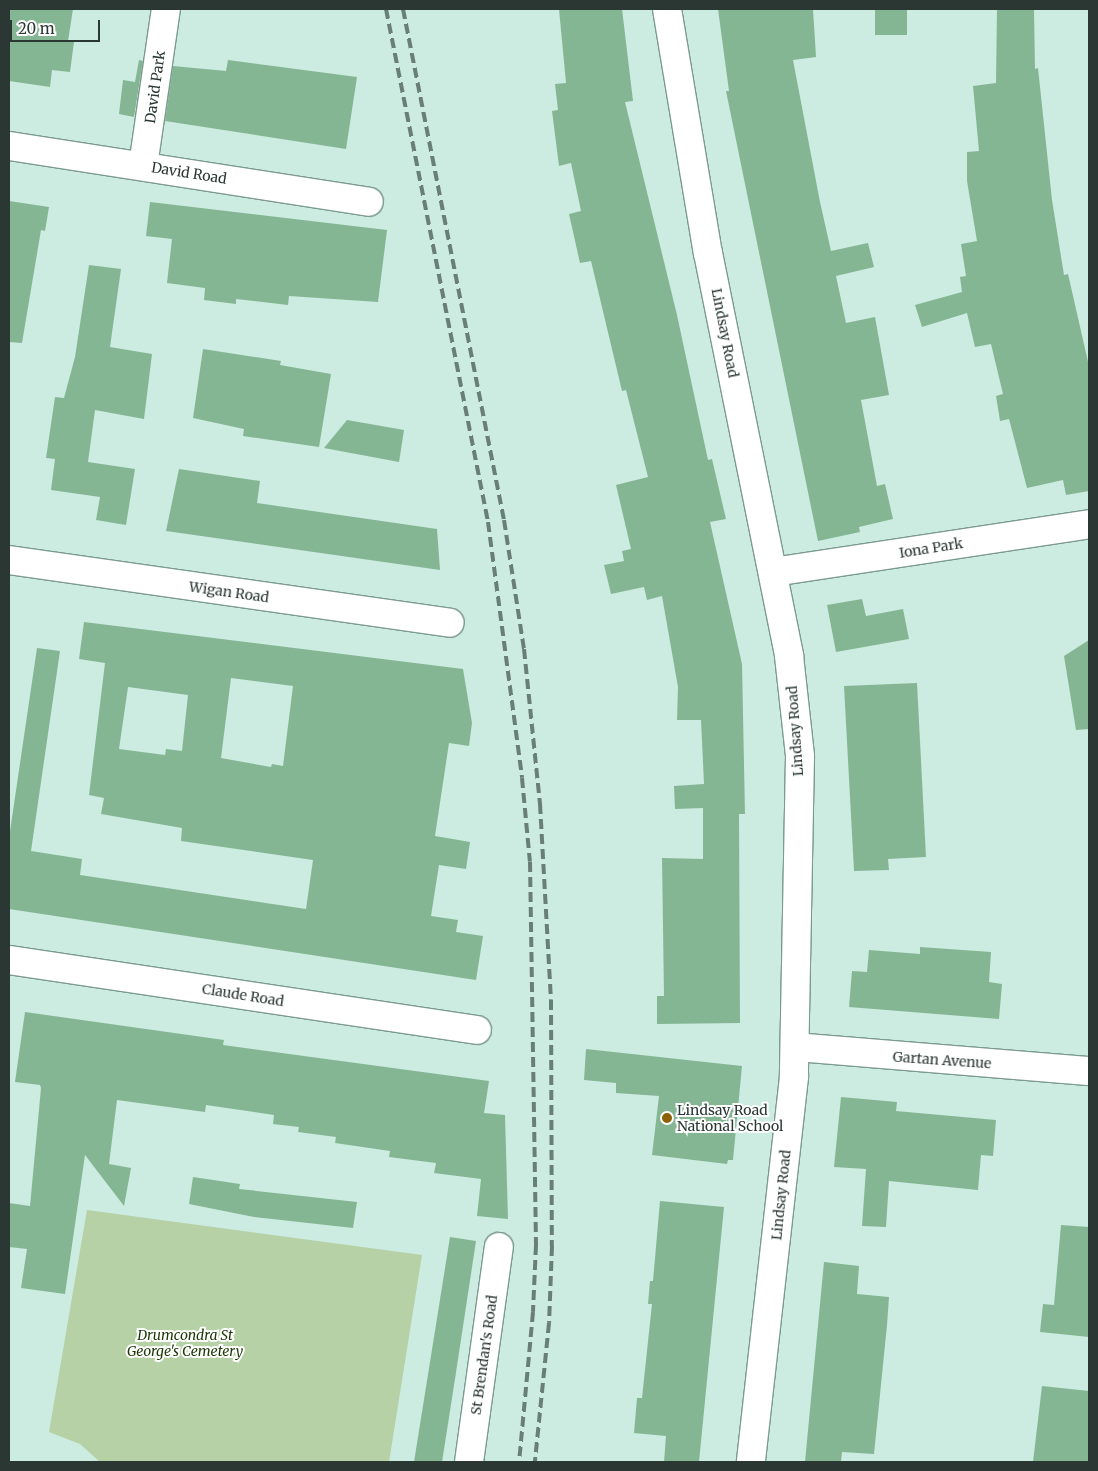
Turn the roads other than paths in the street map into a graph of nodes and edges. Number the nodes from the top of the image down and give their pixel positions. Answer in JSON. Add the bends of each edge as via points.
{"nodes":[{"id":1,"x":166,"y":9,"type":"edge"},
{"id":2,"x":667,"y":9,"type":"edge"},
{"id":3,"x":9,"y":146,"type":"edge"},
{"id":4,"x":143,"y":166,"type":"junction"},
{"id":5,"x":369,"y":202,"type":"dead end"},
{"id":6,"x":1089,"y":524,"type":"edge"},
{"id":7,"x":9,"y":560,"type":"edge"},
{"id":8,"x":773,"y":572,"type":"junction"},
{"id":9,"x":450,"y":623,"type":"dead end"},
{"id":10,"x":9,"y":960,"type":"edge"},
{"id":11,"x":477,"y":1030,"type":"dead end"},
{"id":12,"x":796,"y":1047,"type":"junction"},
{"id":13,"x":1089,"y":1071,"type":"edge"},
{"id":14,"x":499,"y":1247,"type":"dead end"},
{"id":15,"x":469,"y":1462,"type":"edge"},
{"id":16,"x":752,"y":1462,"type":"edge"}],
"edges":[{"from":1,"to":4,"type":"street","name":"David Park"},
{"from":2,"to":8,"type":"street","name":"Lindsay Road","via":[[708,253]]},
{"from":3,"to":4,"type":"street","name":"David Road"},
{"from":4,"to":5,"type":"street","name":"David Road"},
{"from":6,"to":8,"type":"street","name":"Iona Park"},
{"from":7,"to":9,"type":"street","name":"Wigan Road"},
{"from":8,"to":12,"type":"street","name":"Lindsay Road","via":[[789,656],[800,756]]},
{"from":10,"to":11,"type":"street","name":"Claude Road"},
{"from":12,"to":13,"type":"street","name":"Gartan Avenue"},
{"from":12,"to":16,"type":"street","name":"Lindsay Road"},
{"from":14,"to":15,"type":"street","name":"St Brendan's Road"}]}
